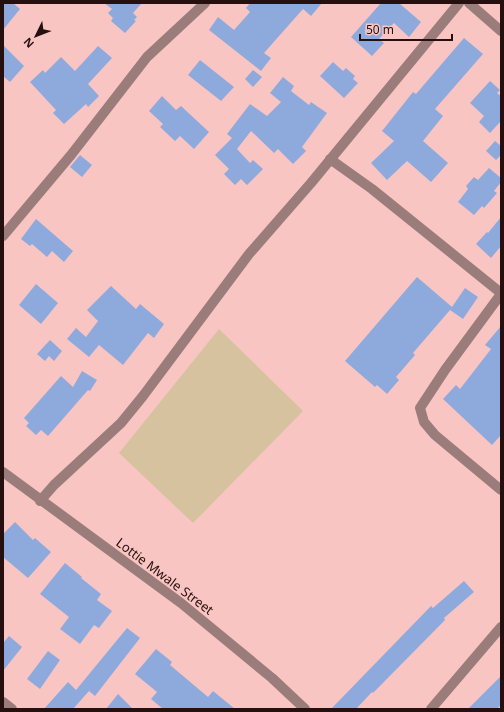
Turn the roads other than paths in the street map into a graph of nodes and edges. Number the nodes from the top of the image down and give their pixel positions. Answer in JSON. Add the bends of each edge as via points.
{"nodes":[{"id":1,"x":205,"y":3,"type":"edge"},
{"id":2,"x":459,"y":3,"type":"edge"},
{"id":3,"x":469,"y":3,"type":"edge"},
{"id":4,"x":501,"y":31,"type":"edge"},
{"id":5,"x":330,"y":159,"type":"junction"},
{"id":6,"x":3,"y":236,"type":"edge"},
{"id":7,"x":501,"y":293,"type":"edge"},
{"id":8,"x":3,"y":472,"type":"edge"},
{"id":9,"x":501,"y":490,"type":"edge"},
{"id":10,"x":40,"y":501,"type":"junction"},
{"id":11,"x":501,"y":627,"type":"edge"},
{"id":12,"x":3,"y":702,"type":"edge"},
{"id":13,"x":12,"y":709,"type":"edge"},
{"id":14,"x":306,"y":709,"type":"edge"},
{"id":15,"x":431,"y":709,"type":"edge"}],
"edges":[{"from":1,"to":6,"type":"street","via":[[147,57],[71,155]]},
{"from":2,"to":5,"type":"street"},
{"from":3,"to":4,"type":"street"},
{"from":5,"to":7,"type":"street","via":[[372,189]]},
{"from":5,"to":10,"type":"street","via":[[249,254],[122,423]]},
{"from":7,"to":9,"type":"street","via":[[420,408],[424,422],[435,435]]},
{"from":8,"to":10,"type":"street","name":"Lottie Mwale Street"},
{"from":10,"to":14,"type":"street","name":"Lottie Mwale Street","via":[[181,602]]},
{"from":11,"to":15,"type":"street"},
{"from":12,"to":13,"type":"street"}]}
